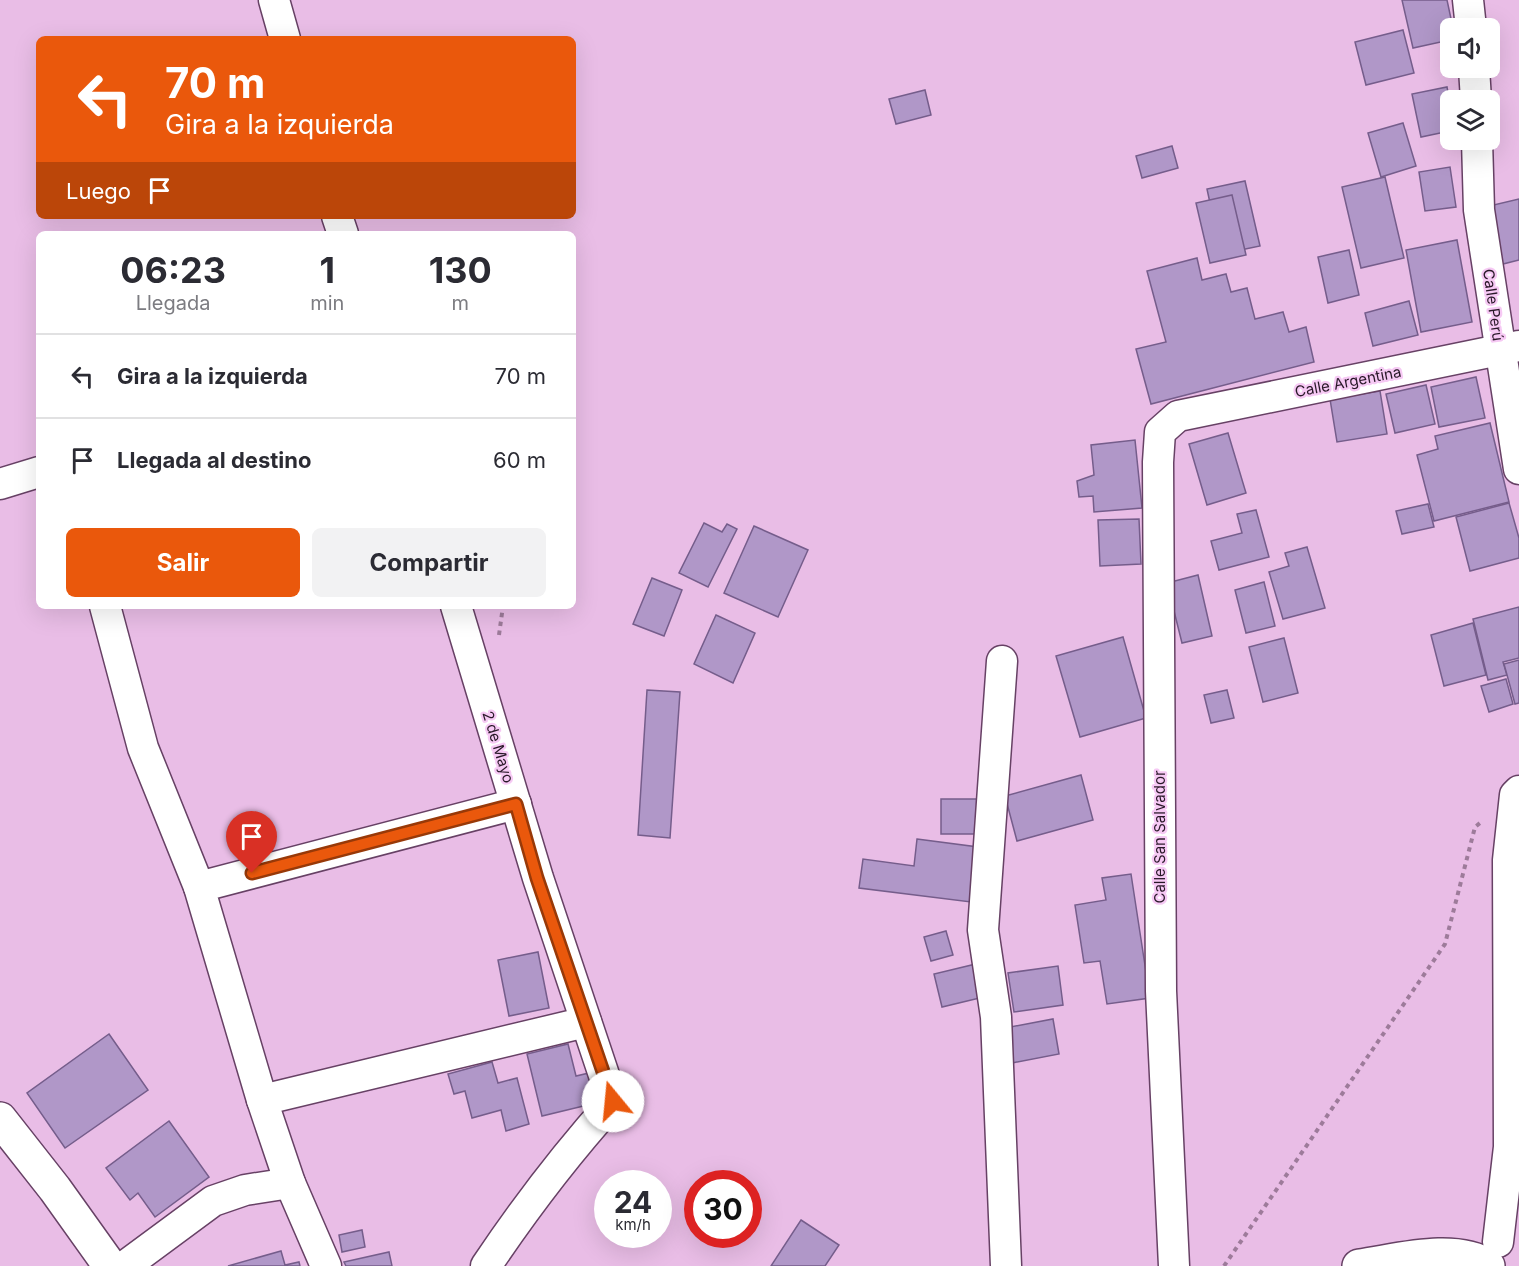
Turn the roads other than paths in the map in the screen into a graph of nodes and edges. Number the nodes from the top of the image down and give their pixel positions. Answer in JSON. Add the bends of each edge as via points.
{"nodes":[{"id":1,"x":274,"y":0,"type":"edge"},
{"id":2,"x":1468,"y":0,"type":"edge"},
{"id":3,"x":1469,"y":18,"type":"edge"},
{"id":4,"x":284,"y":36,"type":"edge"},
{"id":5,"x":1477,"y":150,"type":"edge"},
{"id":6,"x":1509,"y":349,"type":"edge"},
{"id":7,"x":1178,"y":416,"type":"joint"},
{"id":8,"x":1519,"y":470,"type":"edge"},
{"id":9,"x":36,"y":473,"type":"edge"},
{"id":10,"x":0,"y":484,"type":"edge"},
{"id":11,"x":106,"y":609,"type":"edge"},
{"id":12,"x":457,"y":609,"type":"edge"},
{"id":13,"x":1002,"y":661,"type":"dead end"},
{"id":14,"x":1517,"y":793,"type":"edge"},
{"id":15,"x":516,"y":804,"type":"junction"},
{"id":16,"x":200,"y":888,"type":"junction"},
{"id":17,"x":586,"y":1022,"type":"junction"},
{"id":18,"x":262,"y":1100,"type":"junction"},
{"id":19,"x":0,"y":1119,"type":"edge"},
{"id":20,"x":290,"y":1183,"type":"junction"},
{"id":21,"x":1496,"y":1251,"type":"edge"},
{"id":22,"x":110,"y":1266,"type":"edge"},
{"id":23,"x":124,"y":1266,"type":"edge"},
{"id":24,"x":326,"y":1266,"type":"edge"},
{"id":25,"x":486,"y":1266,"type":"edge"},
{"id":26,"x":1006,"y":1266,"type":"edge"},
{"id":27,"x":1174,"y":1266,"type":"edge"},
{"id":28,"x":1359,"y":1266,"type":"edge"}],
"edges":[{"from":1,"to":4,"type":"street"},
{"from":2,"to":3,"type":"street"},
{"from":5,"to":6,"type":"street","name":"Calle Perú","via":[[1479,210]]},
{"from":6,"to":7,"type":"street","name":"Calle Argentina"},
{"from":6,"to":8,"type":"street","name":"Calle Perú"},
{"from":7,"to":27,"type":"street","name":"Calle San Salvador","via":[[1160,432],[1158,462],[1161,991]]},
{"from":9,"to":10,"type":"street"},
{"from":11,"to":16,"type":"street","via":[[143,748]]},
{"from":12,"to":15,"type":"street","name":"2 de Mayo"},
{"from":13,"to":26,"type":"street","via":[[983,930],[996,1017]]},
{"from":14,"to":21,"type":"street","via":[[1508,860],[1509,1147]]},
{"from":15,"to":16,"type":"street"},
{"from":15,"to":17,"type":"street","name":"2 de Mayo"},
{"from":16,"to":18,"type":"street"},
{"from":17,"to":18,"type":"street"},
{"from":17,"to":25,"type":"street","name":"2 de Mayo","via":[[613,1101],[531,1199]]},
{"from":18,"to":20,"type":"street"},
{"from":19,"to":22,"type":"street"},
{"from":20,"to":23,"type":"street","via":[[245,1190],[213,1201]]},
{"from":20,"to":24,"type":"street"},
{"from":21,"to":28,"type":"street","via":[[1440,1254]]}]}
